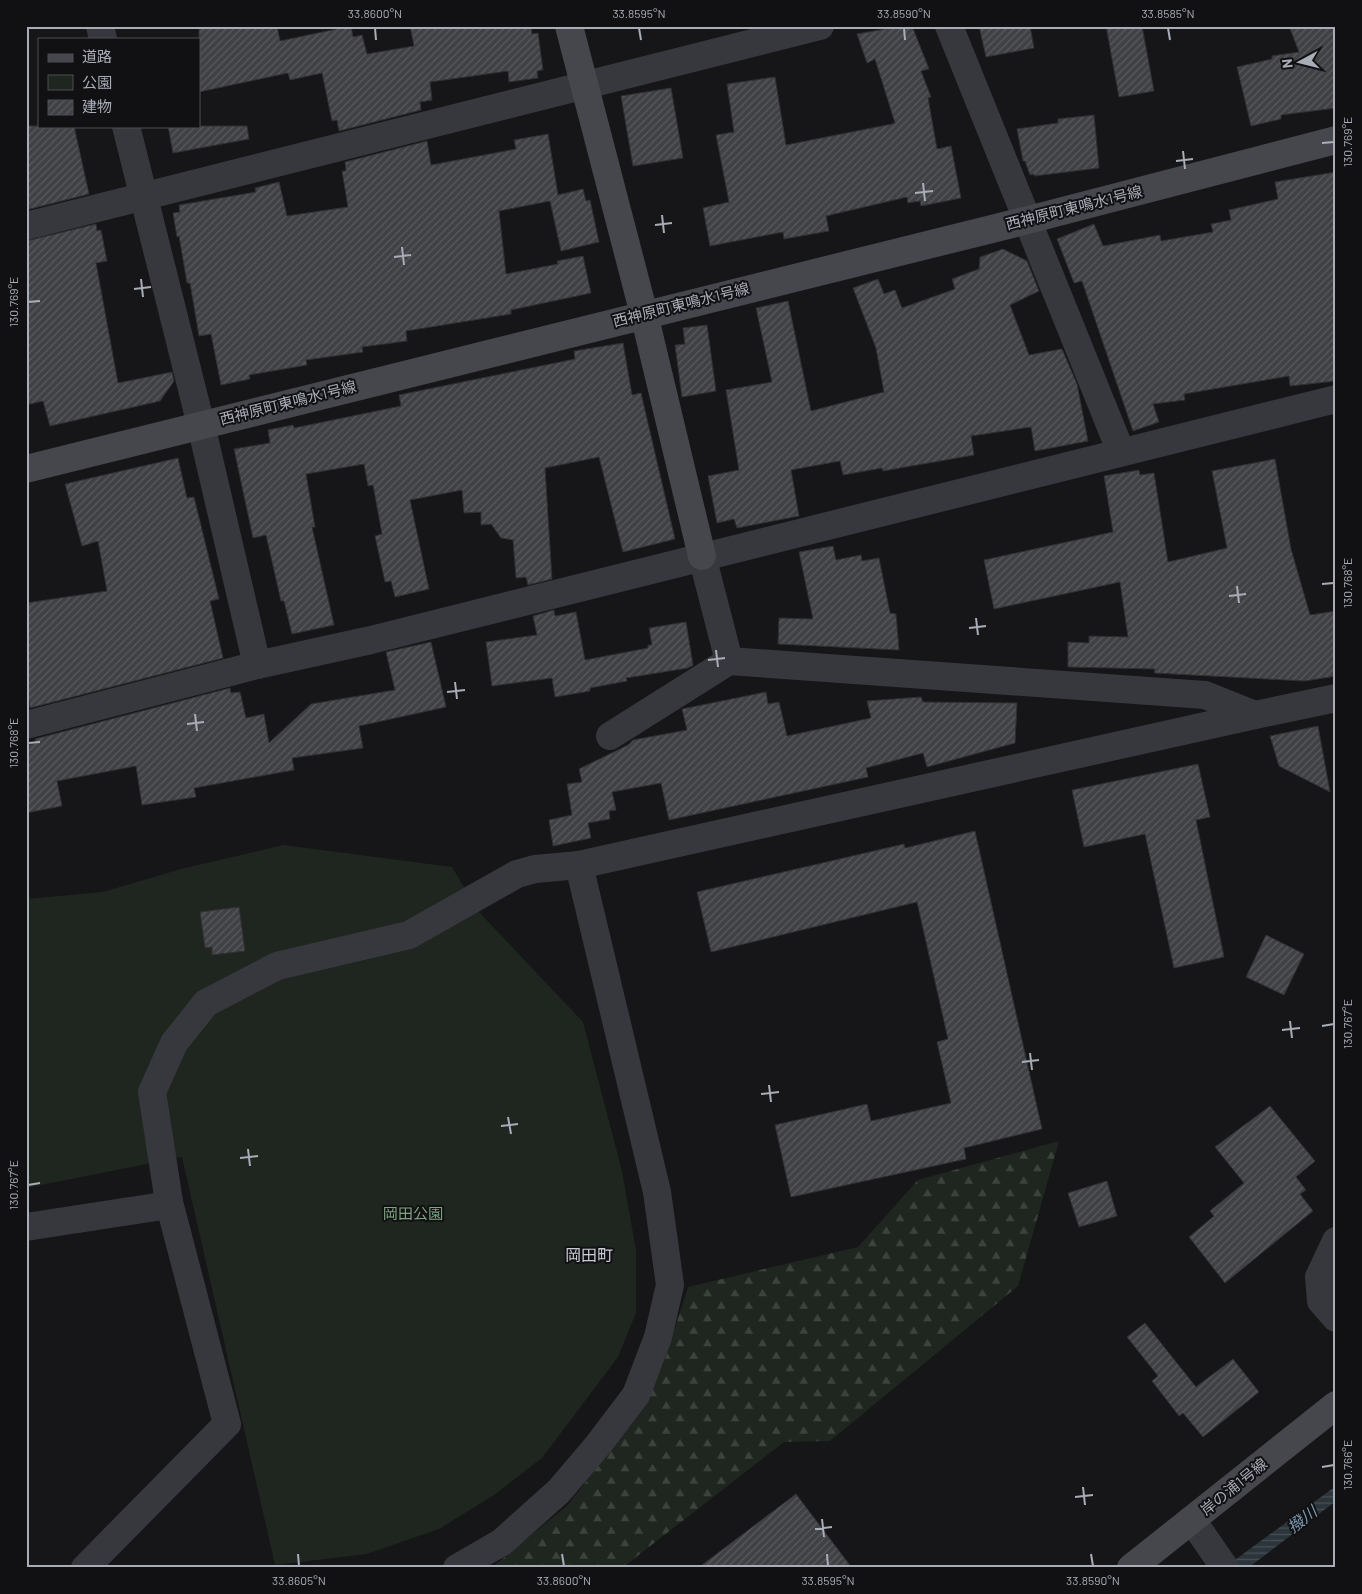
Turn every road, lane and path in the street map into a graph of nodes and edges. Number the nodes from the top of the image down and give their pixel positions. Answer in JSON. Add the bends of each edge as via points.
{"nodes":[{"id":1,"x":569,"y":26,"type":"edge"},
{"id":2,"x":820,"y":26,"type":"edge"},
{"id":3,"x":949,"y":26,"type":"edge"},
{"id":4,"x":584,"y":86,"type":"junction"},
{"id":5,"x":127,"y":128,"type":"edge"},
{"id":6,"x":1336,"y":140,"type":"edge"},
{"id":7,"x":145,"y":196,"type":"junction"},
{"id":8,"x":1028,"y":220,"type":"junction"},
{"id":9,"x":26,"y":226,"type":"edge"},
{"id":10,"x":644,"y":314,"type":"junction"},
{"id":11,"x":1336,"y":399,"type":"edge"},
{"id":12,"x":201,"y":424,"type":"junction"},
{"id":13,"x":1121,"y":452,"type":"junction"},
{"id":14,"x":26,"y":469,"type":"edge"},
{"id":15,"x":702,"y":556,"type":"junction"},
{"id":16,"x":729,"y":661,"type":"junction"},
{"id":17,"x":257,"y":665,"type":"junction"},
{"id":18,"x":1336,"y":698,"type":"edge"},
{"id":19,"x":1255,"y":715,"type":"junction"},
{"id":20,"x":26,"y":724,"type":"edge"},
{"id":21,"x":610,"y":736,"type":"dead end"},
{"id":22,"x":579,"y":865,"type":"junction"},
{"id":23,"x":169,"y":1202,"type":"junction"},
{"id":24,"x":26,"y":1227,"type":"edge"},
{"id":25,"x":1336,"y":1241,"type":"edge"},
{"id":26,"x":1336,"y":1318,"type":"edge"},
{"id":27,"x":1336,"y":1405,"type":"edge"},
{"id":28,"x":1192,"y":1520,"type":"junction"},
{"id":29,"x":1218,"y":1558,"type":"edge"},
{"id":30,"x":85,"y":1568,"type":"edge"},
{"id":31,"x":457,"y":1568,"type":"edge"},
{"id":32,"x":1131,"y":1568,"type":"edge"}],
"edges":[{"from":1,"to":4,"type":"street"},
{"from":2,"to":4,"type":"street"},
{"from":3,"to":8,"type":"street"},
{"from":4,"to":7,"type":"street"},
{"from":4,"to":10,"type":"street"},
{"from":5,"to":7,"type":"street"},
{"from":6,"to":8,"type":"street","name":"西神原町東鳴水1号線"},
{"from":7,"to":9,"type":"street"},
{"from":7,"to":12,"type":"street"},
{"from":8,"to":10,"type":"street","name":"西神原町東鳴水1号線"},
{"from":8,"to":13,"type":"street"},
{"from":10,"to":12,"type":"street","name":"西神原町東鳴水1号線"},
{"from":10,"to":15,"type":"street"},
{"from":11,"to":13,"type":"street"},
{"from":12,"to":14,"type":"street","name":"西神原町東鳴水1号線"},
{"from":12,"to":17,"type":"street"},
{"from":13,"to":15,"type":"street"},
{"from":15,"to":16,"type":"street"},
{"from":15,"to":17,"type":"street","via":[[371,640]]},
{"from":16,"to":19,"type":"street","via":[[1205,695]]},
{"from":16,"to":21,"type":"street"},
{"from":17,"to":20,"type":"street"},
{"from":18,"to":19,"type":"street"},
{"from":19,"to":22,"type":"street"},
{"from":22,"to":23,"type":"street","via":[[535,868],[517,874],[409,935],[277,966],[206,1003],[174,1043],[152,1092]]},
{"from":22,"to":31,"type":"street","via":[[657,1192],[670,1285],[658,1338],[636,1395],[559,1491],[502,1542]]},
{"from":23,"to":24,"type":"street","via":[[156,1207]]},
{"from":23,"to":30,"type":"street","via":[[227,1424]]},
{"from":25,"to":26,"type":"street","via":[[1320,1278],[1321,1301]]},
{"from":27,"to":28,"type":"street","name":"岸の浦1号線"},
{"from":28,"to":29,"type":"street"},
{"from":28,"to":32,"type":"street","name":"岸の浦1号線"}]}
